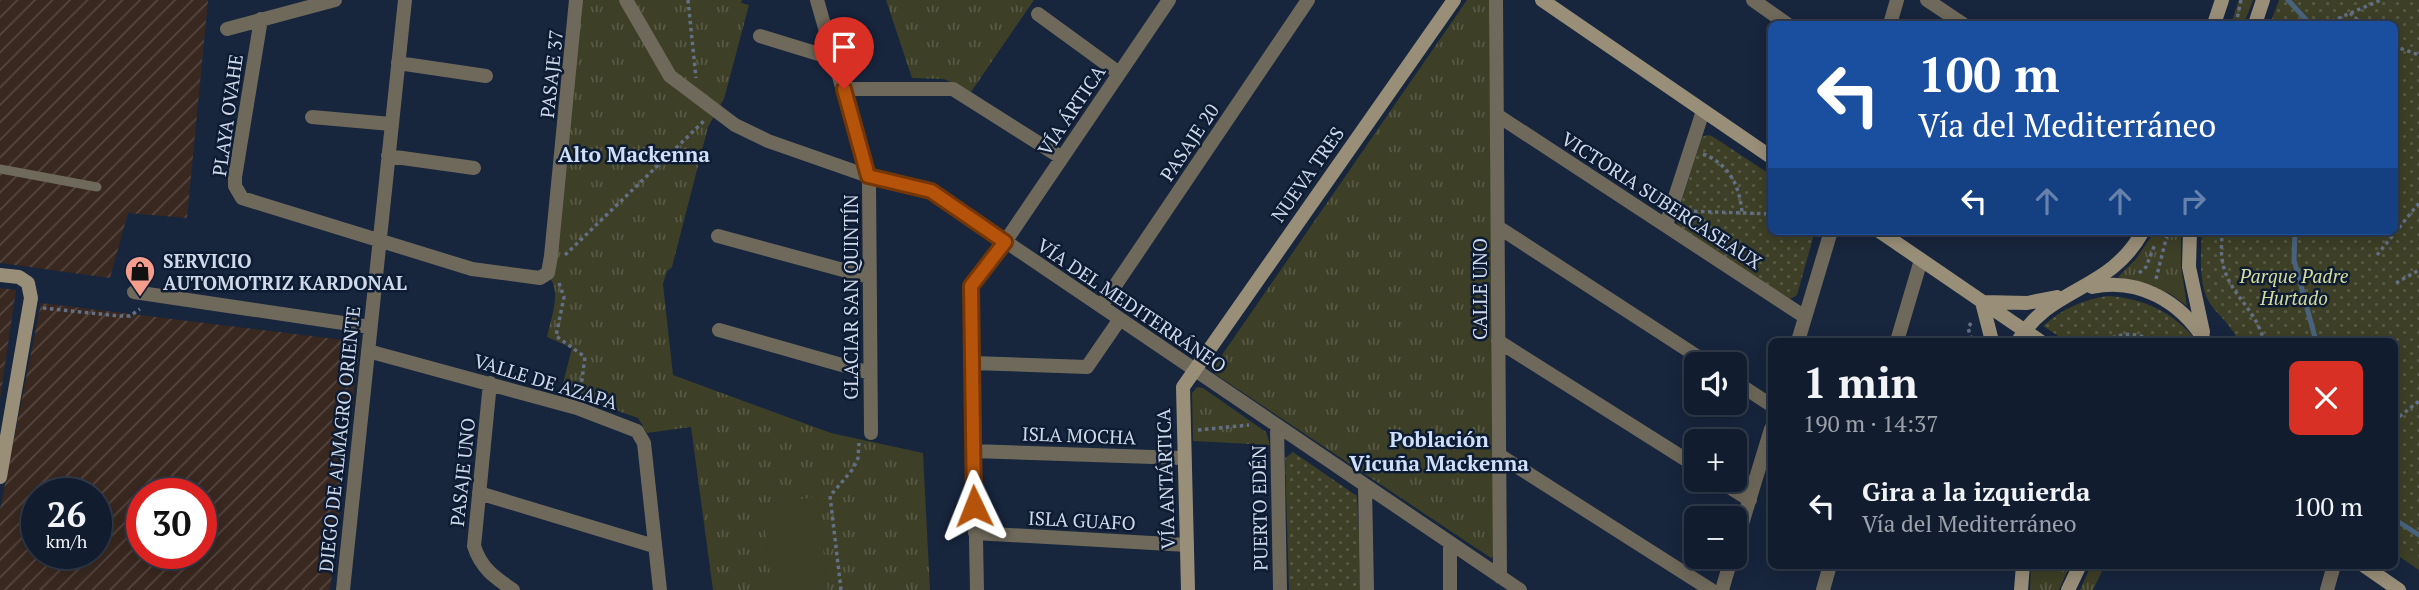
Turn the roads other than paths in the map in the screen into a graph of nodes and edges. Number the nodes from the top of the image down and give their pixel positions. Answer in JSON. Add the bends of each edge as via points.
{"nodes":[{"id":1,"x":335,"y":0,"type":"edge"},
{"id":2,"x":405,"y":0,"type":"edge"},
{"id":3,"x":576,"y":0,"type":"edge"},
{"id":4,"x":626,"y":0,"type":"edge"},
{"id":5,"x":817,"y":0,"type":"edge"},
{"id":6,"x":1168,"y":0,"type":"edge"},
{"id":7,"x":1308,"y":0,"type":"edge"},
{"id":8,"x":1454,"y":0,"type":"edge"},
{"id":9,"x":1496,"y":0,"type":"edge"},
{"id":10,"x":1542,"y":0,"type":"edge"},
{"id":11,"x":1753,"y":0,"type":"edge"},
{"id":12,"x":1896,"y":0,"type":"edge"},
{"id":13,"x":1927,"y":0,"type":"edge"},
{"id":14,"x":2222,"y":0,"type":"edge"},
{"id":15,"x":2263,"y":0,"type":"edge"},
{"id":16,"x":1038,"y":14,"type":"dead end"},
{"id":17,"x":261,"y":19,"type":"junction"},
{"id":18,"x":1783,"y":21,"type":"edge"},
{"id":19,"x":1891,"y":21,"type":"edge"},
{"id":20,"x":1958,"y":21,"type":"edge"},
{"id":21,"x":2215,"y":21,"type":"edge"},
{"id":22,"x":2256,"y":21,"type":"edge"},
{"id":23,"x":227,"y":29,"type":"dead end"},
{"id":24,"x":760,"y":36,"type":"dead end"},
{"id":25,"x":835,"y":59,"type":"junction"},
{"id":26,"x":398,"y":63,"type":"junction"},
{"id":27,"x":1119,"y":73,"type":"junction"},
{"id":28,"x":486,"y":76,"type":"dead end"},
{"id":29,"x":844,"y":89,"type":"junction"},
{"id":30,"x":1703,"y":111,"type":"junction"},
{"id":31,"x":1497,"y":115,"type":"junction"},
{"id":32,"x":312,"y":117,"type":"dead end"},
{"id":33,"x":391,"y":124,"type":"junction"},
{"id":34,"x":1768,"y":155,"type":"edge"},
{"id":35,"x":388,"y":156,"type":"junction"},
{"id":36,"x":1062,"y":158,"type":"junction"},
{"id":37,"x":474,"y":168,"type":"dead end"},
{"id":38,"x":0,"y":169,"type":"edge"},
{"id":39,"x":868,"y":176,"type":"junction"},
{"id":40,"x":97,"y":187,"type":"dead end"},
{"id":41,"x":1669,"y":217,"type":"junction"},
{"id":42,"x":1497,"y":227,"type":"junction"},
{"id":43,"x":1830,"y":235,"type":"edge"},
{"id":44,"x":1885,"y":235,"type":"edge"},
{"id":45,"x":2140,"y":235,"type":"edge"},
{"id":46,"x":2190,"y":235,"type":"edge"},
{"id":47,"x":718,"y":236,"type":"dead end"},
{"id":48,"x":379,"y":240,"type":"junction"},
{"id":49,"x":1005,"y":242,"type":"junction"},
{"id":50,"x":1921,"y":260,"type":"junction"},
{"id":51,"x":0,"y":275,"type":"edge"},
{"id":52,"x":869,"y":277,"type":"junction"},
{"id":53,"x":2080,"y":290,"type":"junction"},
{"id":54,"x":140,"y":293,"type":"road end"},
{"id":55,"x":2065,"y":296,"type":"junction"},
{"id":56,"x":1982,"y":302,"type":"junction"},
{"id":57,"x":1102,"y":305,"type":"junction"},
{"id":58,"x":1805,"y":317,"type":"junction"},
{"id":59,"x":1120,"y":318,"type":"junction"},
{"id":60,"x":370,"y":327,"type":"junction"},
{"id":61,"x":719,"y":330,"type":"dead end"},
{"id":62,"x":2021,"y":336,"type":"edge"},
{"id":63,"x":1799,"y":338,"type":"edge"},
{"id":64,"x":1898,"y":338,"type":"edge"},
{"id":65,"x":1991,"y":338,"type":"edge"},
{"id":66,"x":2203,"y":338,"type":"edge"},
{"id":67,"x":2204,"y":338,"type":"edge"},
{"id":68,"x":1499,"y":341,"type":"junction"},
{"id":69,"x":368,"y":351,"type":"junction"},
{"id":70,"x":1690,"y":352,"type":"edge"},
{"id":71,"x":972,"y":363,"type":"junction"},
{"id":72,"x":1193,"y":370,"type":"junction"},
{"id":73,"x":870,"y":373,"type":"junction"},
{"id":74,"x":490,"y":383,"type":"junction"},
{"id":75,"x":1747,"y":389,"type":"edge"},
{"id":76,"x":1768,"y":402,"type":"edge"},
{"id":77,"x":1274,"y":424,"type":"junction"},
{"id":78,"x":871,"y":433,"type":"dead end"},
{"id":79,"x":1768,"y":439,"type":"edge"},
{"id":80,"x":972,"y":451,"type":"junction"},
{"id":81,"x":1499,"y":455,"type":"junction"},
{"id":82,"x":1184,"y":458,"type":"junction"},
{"id":83,"x":1684,"y":458,"type":"edge"},
{"id":84,"x":0,"y":477,"type":"edge"},
{"id":85,"x":1366,"y":486,"type":"junction"},
{"id":86,"x":1737,"y":492,"type":"edge"},
{"id":87,"x":479,"y":493,"type":"junction"},
{"id":88,"x":1750,"y":500,"type":"junction"},
{"id":89,"x":1747,"y":509,"type":"edge"},
{"id":90,"x":975,"y":533,"type":"junction"},
{"id":91,"x":1187,"y":545,"type":"junction"},
{"id":92,"x":1450,"y":545,"type":"junction"},
{"id":93,"x":654,"y":546,"type":"junction"},
{"id":94,"x":1728,"y":569,"type":"edge"},
{"id":95,"x":1829,"y":569,"type":"edge"},
{"id":96,"x":2023,"y":569,"type":"edge"},
{"id":97,"x":2078,"y":569,"type":"edge"},
{"id":98,"x":2333,"y":569,"type":"edge"},
{"id":99,"x":2369,"y":569,"type":"edge"},
{"id":100,"x":1500,"y":577,"type":"junction"},
{"id":101,"x":343,"y":590,"type":"edge"},
{"id":102,"x":513,"y":590,"type":"edge"},
{"id":103,"x":660,"y":590,"type":"edge"},
{"id":104,"x":977,"y":590,"type":"edge"},
{"id":105,"x":1188,"y":590,"type":"edge"},
{"id":106,"x":1280,"y":590,"type":"edge"},
{"id":107,"x":1367,"y":590,"type":"edge"},
{"id":108,"x":1450,"y":590,"type":"edge"},
{"id":109,"x":1520,"y":590,"type":"edge"},
{"id":110,"x":1711,"y":590,"type":"edge"},
{"id":111,"x":1722,"y":590,"type":"edge"},
{"id":112,"x":1823,"y":590,"type":"edge"},
{"id":113,"x":2021,"y":590,"type":"edge"},
{"id":114,"x":2068,"y":590,"type":"edge"},
{"id":115,"x":2327,"y":590,"type":"edge"},
{"id":116,"x":2399,"y":590,"type":"edge"}],
"edges":[{"from":1,"to":17,"type":"street"},
{"from":2,"to":26,"type":"street","name":"DIEGO DE ALMAGRO ORIENTE"},
{"from":3,"to":48,"type":"street","name":"PASAJE 37","via":[[551,256],[545,276],[472,269]]},
{"from":4,"to":39,"type":"street","name":"VÍA DEL MEDITERRÁNEO","via":[[670,76],[694,96],[750,134]]},
{"from":5,"to":25,"type":"street","name":"GLACIAR SAN QUINTÍN"},
{"from":6,"to":27,"type":"street","name":"VÍA ÁRTICA"},
{"from":7,"to":57,"type":"street","name":"PASAJE 20"},
{"from":8,"to":72,"type":"street","name":"NUEVA TRES"},
{"from":9,"to":31,"type":"street","name":"CALLE UNO"},
{"from":10,"to":30,"type":"street"},
{"from":11,"to":18,"type":"street"},
{"from":12,"to":19,"type":"street"},
{"from":13,"to":20,"type":"street"},
{"from":14,"to":21,"type":"street"},
{"from":15,"to":22,"type":"street"},
{"from":16,"to":27,"type":"street"},
{"from":17,"to":23,"type":"street"},
{"from":17,"to":48,"type":"street","name":"PLAYA OVAHE","via":[[235,177],[238,193],[248,202]]},
{"from":24,"to":25,"type":"street"},
{"from":25,"to":29,"type":"street","name":"GLACIAR SAN QUINTÍN"},
{"from":26,"to":28,"type":"street"},
{"from":26,"to":33,"type":"street","name":"DIEGO DE ALMAGRO ORIENTE"},
{"from":27,"to":36,"type":"street","name":"VÍA ÁRTICA"},
{"from":29,"to":36,"type":"street","via":[[953,89]]},
{"from":29,"to":39,"type":"street","name":"GLACIAR SAN QUINTÍN"},
{"from":30,"to":34,"type":"street"},
{"from":30,"to":41,"type":"street"},
{"from":31,"to":41,"type":"street","name":"VICTORIA SUBERCASEAUX"},
{"from":31,"to":42,"type":"street","name":"CALLE UNO"},
{"from":32,"to":33,"type":"street"},
{"from":33,"to":35,"type":"street","name":"DIEGO DE ALMAGRO ORIENTE"},
{"from":35,"to":37,"type":"street"},
{"from":35,"to":48,"type":"street","name":"DIEGO DE ALMAGRO ORIENTE"},
{"from":36,"to":49,"type":"street","name":"VÍA ÁRTICA"},
{"from":38,"to":40,"type":"lane"},
{"from":39,"to":49,"type":"street","name":"VÍA DEL MEDITERRÁNEO","via":[[931,191]]},
{"from":39,"to":52,"type":"street","name":"GLACIAR SAN QUINTÍN"},
{"from":41,"to":58,"type":"street","name":"VICTORIA SUBERCASEAUX"},
{"from":42,"to":68,"type":"street","name":"CALLE UNO"},
{"from":42,"to":70,"type":"street"},
{"from":43,"to":58,"type":"street"},
{"from":44,"to":50,"type":"street"},
{"from":45,"to":53,"type":"street","via":[[2115,268]]},
{"from":46,"to":67,"type":"street","via":[[2189,267]]},
{"from":47,"to":52,"type":"street"},
{"from":48,"to":60,"type":"street","name":"DIEGO DE ALMAGRO ORIENTE"},
{"from":49,"to":57,"type":"street","name":"VÍA DEL MEDITERRÁNEO"},
{"from":49,"to":71,"type":"street","name":"VÍA ÁRTICA","via":[[971,286]]},
{"from":50,"to":56,"type":"street"},
{"from":50,"to":64,"type":"street"},
{"from":51,"to":84,"type":"street","via":[[28,283],[30,306]]},
{"from":52,"to":73,"type":"street","name":"GLACIAR SAN QUINTÍN"},
{"from":53,"to":55,"type":"street"},
{"from":53,"to":66,"type":"street","via":[[2113,285],[2152,293],[2186,315]]},
{"from":54,"to":60,"type":"street"},
{"from":55,"to":56,"type":"street","via":[[2027,303]]},
{"from":55,"to":62,"type":"street","via":[[2039,314]]},
{"from":56,"to":62,"type":"street"},
{"from":56,"to":65,"type":"street"},
{"from":57,"to":59,"type":"street","name":"VÍA DEL MEDITERRÁNEO"},
{"from":58,"to":63,"type":"street"},
{"from":59,"to":71,"type":"street","via":[[1087,367]]},
{"from":59,"to":72,"type":"street","name":"VÍA DEL MEDITERRÁNEO"},
{"from":60,"to":69,"type":"street","name":"DIEGO DE ALMAGRO ORIENTE"},
{"from":61,"to":73,"type":"street"},
{"from":68,"to":81,"type":"street","name":"CALLE UNO"},
{"from":68,"to":83,"type":"street"},
{"from":69,"to":74,"type":"street","name":"VALLE DE AZAPA"},
{"from":69,"to":101,"type":"street","name":"DIEGO DE ALMAGRO ORIENTE"},
{"from":71,"to":80,"type":"street","name":"VÍA ÁRTICA"},
{"from":72,"to":77,"type":"street","name":"VÍA DEL MEDITERRÁNEO"},
{"from":72,"to":82,"type":"street","name":"VÍA ANTÁRTICA","via":[[1182,392]]},
{"from":73,"to":78,"type":"street","name":"GLACIAR SAN QUINTÍN"},
{"from":74,"to":87,"type":"street","name":"PASAJE UNO"},
{"from":74,"to":93,"type":"street","name":"VALLE DE AZAPA","via":[[638,431],[644,443]]},
{"from":75,"to":76,"type":"street"},
{"from":77,"to":85,"type":"street","name":"VÍA DEL MEDITERRÁNEO"},
{"from":77,"to":106,"type":"street","name":"PUERTO EDÉN"},
{"from":79,"to":88,"type":"street"},
{"from":80,"to":82,"type":"street","name":"ISLA MOCHA"},
{"from":80,"to":90,"type":"street","name":"VÍA ÁRTICA"},
{"from":81,"to":100,"type":"street","name":"CALLE UNO"},
{"from":81,"to":110,"type":"street"},
{"from":82,"to":91,"type":"street","name":"VÍA ANTÁRTICA"},
{"from":85,"to":92,"type":"street","name":"VÍA DEL MEDITERRÁNEO"},
{"from":85,"to":107,"type":"street"},
{"from":86,"to":88,"type":"street"},
{"from":87,"to":93,"type":"street"},
{"from":87,"to":102,"type":"street","name":"PASAJE UNO","via":[[474,546],[479,562]]},
{"from":88,"to":89,"type":"street"},
{"from":90,"to":91,"type":"street","name":"ISLA GUAFO"},
{"from":90,"to":104,"type":"street","name":"VÍA ÁRTICA"},
{"from":91,"to":105,"type":"street","name":"VÍA ANTÁRTICA"},
{"from":92,"to":100,"type":"street","name":"VÍA DEL MEDITERRÁNEO"},
{"from":92,"to":108,"type":"street"},
{"from":93,"to":103,"type":"street","name":"VALLE DE AZAPA"},
{"from":94,"to":111,"type":"street"},
{"from":95,"to":112,"type":"street"},
{"from":96,"to":113,"type":"street"},
{"from":97,"to":114,"type":"street"},
{"from":98,"to":115,"type":"street"},
{"from":99,"to":116,"type":"street"},
{"from":100,"to":109,"type":"street","name":"VÍA DEL MEDITERRÁNEO"}]}
